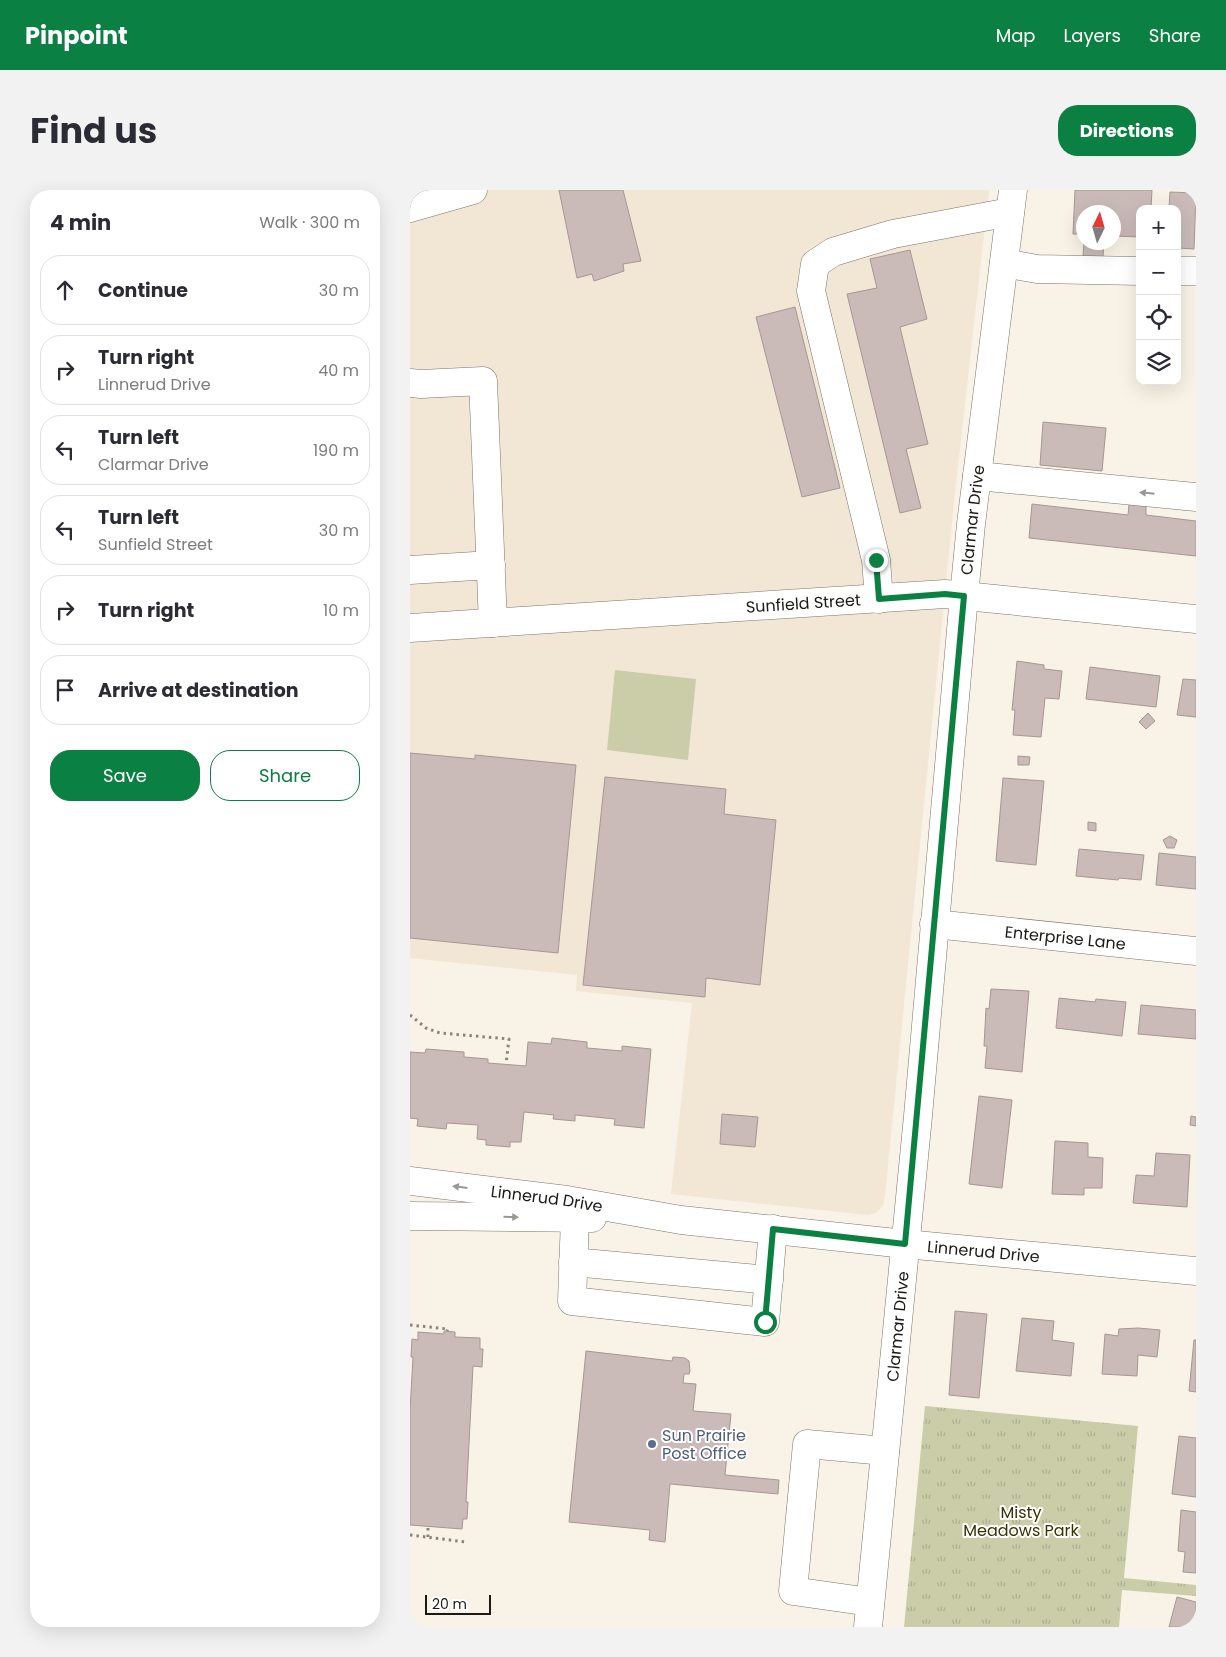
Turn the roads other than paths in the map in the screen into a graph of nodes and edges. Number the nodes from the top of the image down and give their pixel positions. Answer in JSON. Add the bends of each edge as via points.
{"nodes":[{"id":1,"x":473,"y":190,"type":"edge"},
{"id":2,"x":1012,"y":201,"type":"edge"},
{"id":3,"x":410,"y":208,"type":"edge"},
{"id":4,"x":1004,"y":263,"type":"junction"},
{"id":5,"x":1136,"y":270,"type":"edge"},
{"id":6,"x":1181,"y":271,"type":"edge"},
{"id":7,"x":1196,"y":271,"type":"edge"},
{"id":8,"x":410,"y":384,"type":"edge"},
{"id":9,"x":977,"y":476,"type":"junction"},
{"id":10,"x":1196,"y":497,"type":"edge"},
{"id":11,"x":491,"y":565,"type":"junction"},
{"id":12,"x":410,"y":570,"type":"edge"},
{"id":13,"x":964,"y":596,"type":"junction"},
{"id":14,"x":879,"y":599,"type":"junction"},
{"id":15,"x":1196,"y":619,"type":"edge"},
{"id":16,"x":494,"y":623,"type":"junction"},
{"id":17,"x":410,"y":628,"type":"edge"},
{"id":18,"x":934,"y":924,"type":"junction"},
{"id":19,"x":1196,"y":951,"type":"edge"},
{"id":20,"x":410,"y":1181,"type":"edge"},
{"id":21,"x":410,"y":1216,"type":"edge"},
{"id":22,"x":575,"y":1218,"type":"junction"},
{"id":23,"x":681,"y":1220,"type":"junction"},
{"id":24,"x":773,"y":1229,"type":"junction"},
{"id":25,"x":905,"y":1244,"type":"junction"},
{"id":26,"x":573,"y":1262,"type":"junction"},
{"id":27,"x":1196,"y":1271,"type":"edge"},
{"id":28,"x":769,"y":1280,"type":"junction"},
{"id":29,"x":885,"y":1450,"type":"junction"},
{"id":30,"x":869,"y":1614,"type":"edge"}],
"edges":[{"from":1,"to":3,"type":"street"},
{"from":2,"to":4,"type":"street","name":"Clarmar Drive"},
{"from":2,"to":14,"type":"street","via":[[833,252],[815,264],[811,291],[876,560]]},
{"from":4,"to":5,"type":"street","via":[[1037,269]]},
{"from":4,"to":9,"type":"street","name":"Clarmar Drive"},
{"from":6,"to":7,"type":"street"},
{"from":8,"to":11,"type":"street","via":[[484,381]]},
{"from":10,"to":9,"type":"street","one_way":true},
{"from":9,"to":13,"type":"street","name":"Clarmar Drive"},
{"from":11,"to":12,"type":"street"},
{"from":11,"to":16,"type":"street"},
{"from":13,"to":14,"type":"street","name":"Sunfield Street","via":[[945,594]]},
{"from":13,"to":15,"type":"street","name":"Sunfield Street"},
{"from":13,"to":18,"type":"street","name":"Clarmar Drive"},
{"from":14,"to":16,"type":"street","name":"Sunfield Street"},
{"from":16,"to":17,"type":"street","name":"Sunfield Street"},
{"from":18,"to":19,"type":"street","name":"Enterprise Lane"},
{"from":18,"to":25,"type":"street","name":"Clarmar Drive"},
{"from":23,"to":20,"type":"street","name":"Linnerud Drive","one_way":true,"via":[[567,1200]]},
{"from":21,"to":22,"type":"street","name":"Linnerud Drive","one_way":true},
{"from":22,"to":23,"type":"street","name":"Linnerud Drive"},
{"from":22,"to":26,"type":"street"},
{"from":23,"to":24,"type":"street","name":"Linnerud Drive"},
{"from":24,"to":25,"type":"street","name":"Linnerud Drive"},
{"from":24,"to":28,"type":"street"},
{"from":25,"to":27,"type":"street","name":"Linnerud Drive"},
{"from":25,"to":29,"type":"street","name":"Clarmar Drive"},
{"from":26,"to":28,"type":"street"},
{"from":26,"to":28,"type":"street","via":[[572,1301],[765,1322]]},
{"from":29,"to":30,"type":"street","name":"Clarmar Drive"},
{"from":29,"to":30,"type":"street","via":[[807,1444],[793,1591]]}]}
